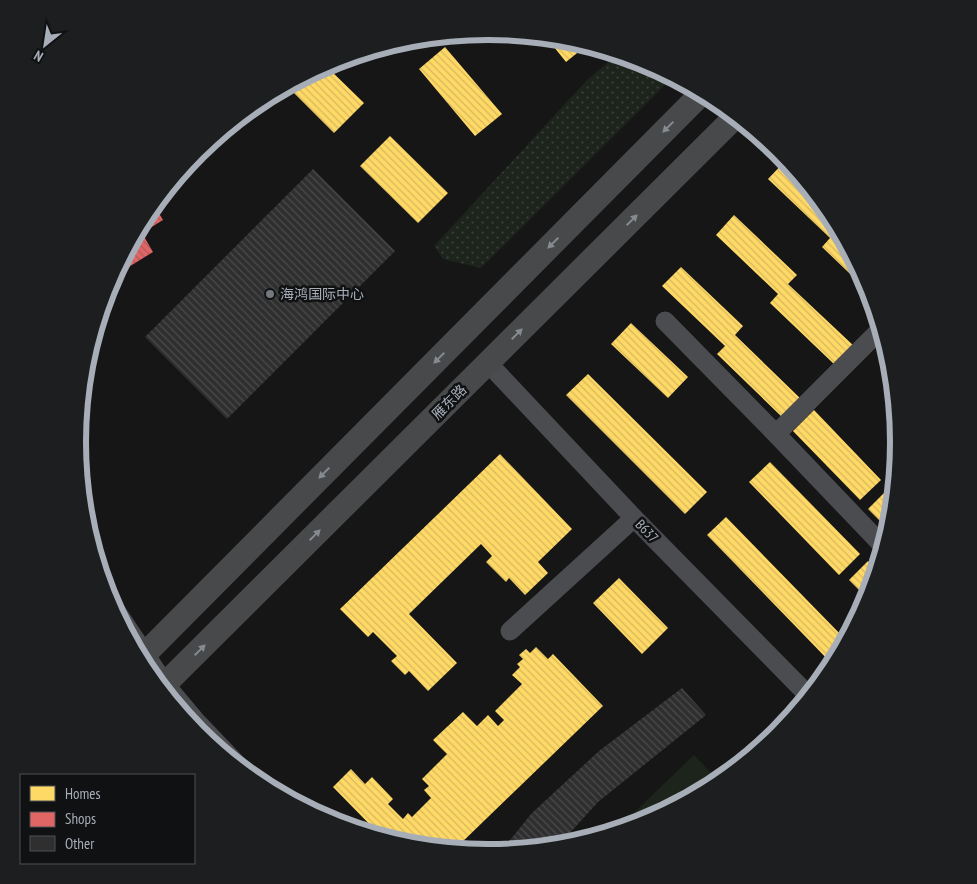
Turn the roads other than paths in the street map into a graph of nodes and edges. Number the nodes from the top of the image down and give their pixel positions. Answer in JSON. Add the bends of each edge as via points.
{"nodes":[{"id":1,"x":696,"y":98,"type":"edge"},
{"id":2,"x":731,"y":121,"type":"edge"},
{"id":3,"x":665,"y":321,"type":"dead end"},
{"id":4,"x":876,"y":334,"type":"edge"},
{"id":5,"x":488,"y":363,"type":"junction"},
{"id":6,"x":776,"y":434,"type":"junction"},
{"id":7,"x":634,"y":518,"type":"junction"},
{"id":8,"x":878,"y":541,"type":"edge"},
{"id":9,"x":510,"y":631,"type":"dead end"},
{"id":10,"x":147,"y":653,"type":"edge"},
{"id":11,"x":167,"y":682,"type":"edge"},
{"id":12,"x":804,"y":691,"type":"edge"}],
"edges":[{"from":1,"to":10,"type":"main road","one_way":true},
{"from":5,"to":2,"type":"main road","name":"雁东路","one_way":true},
{"from":3,"to":6,"type":"street"},
{"from":4,"to":6,"type":"street"},
{"from":5,"to":7,"type":"street","name":"B637"},
{"from":11,"to":5,"type":"main road","name":"雁东路","one_way":true},
{"from":6,"to":8,"type":"street"},
{"from":7,"to":9,"type":"street"},
{"from":7,"to":12,"type":"street","name":"B637"}]}
